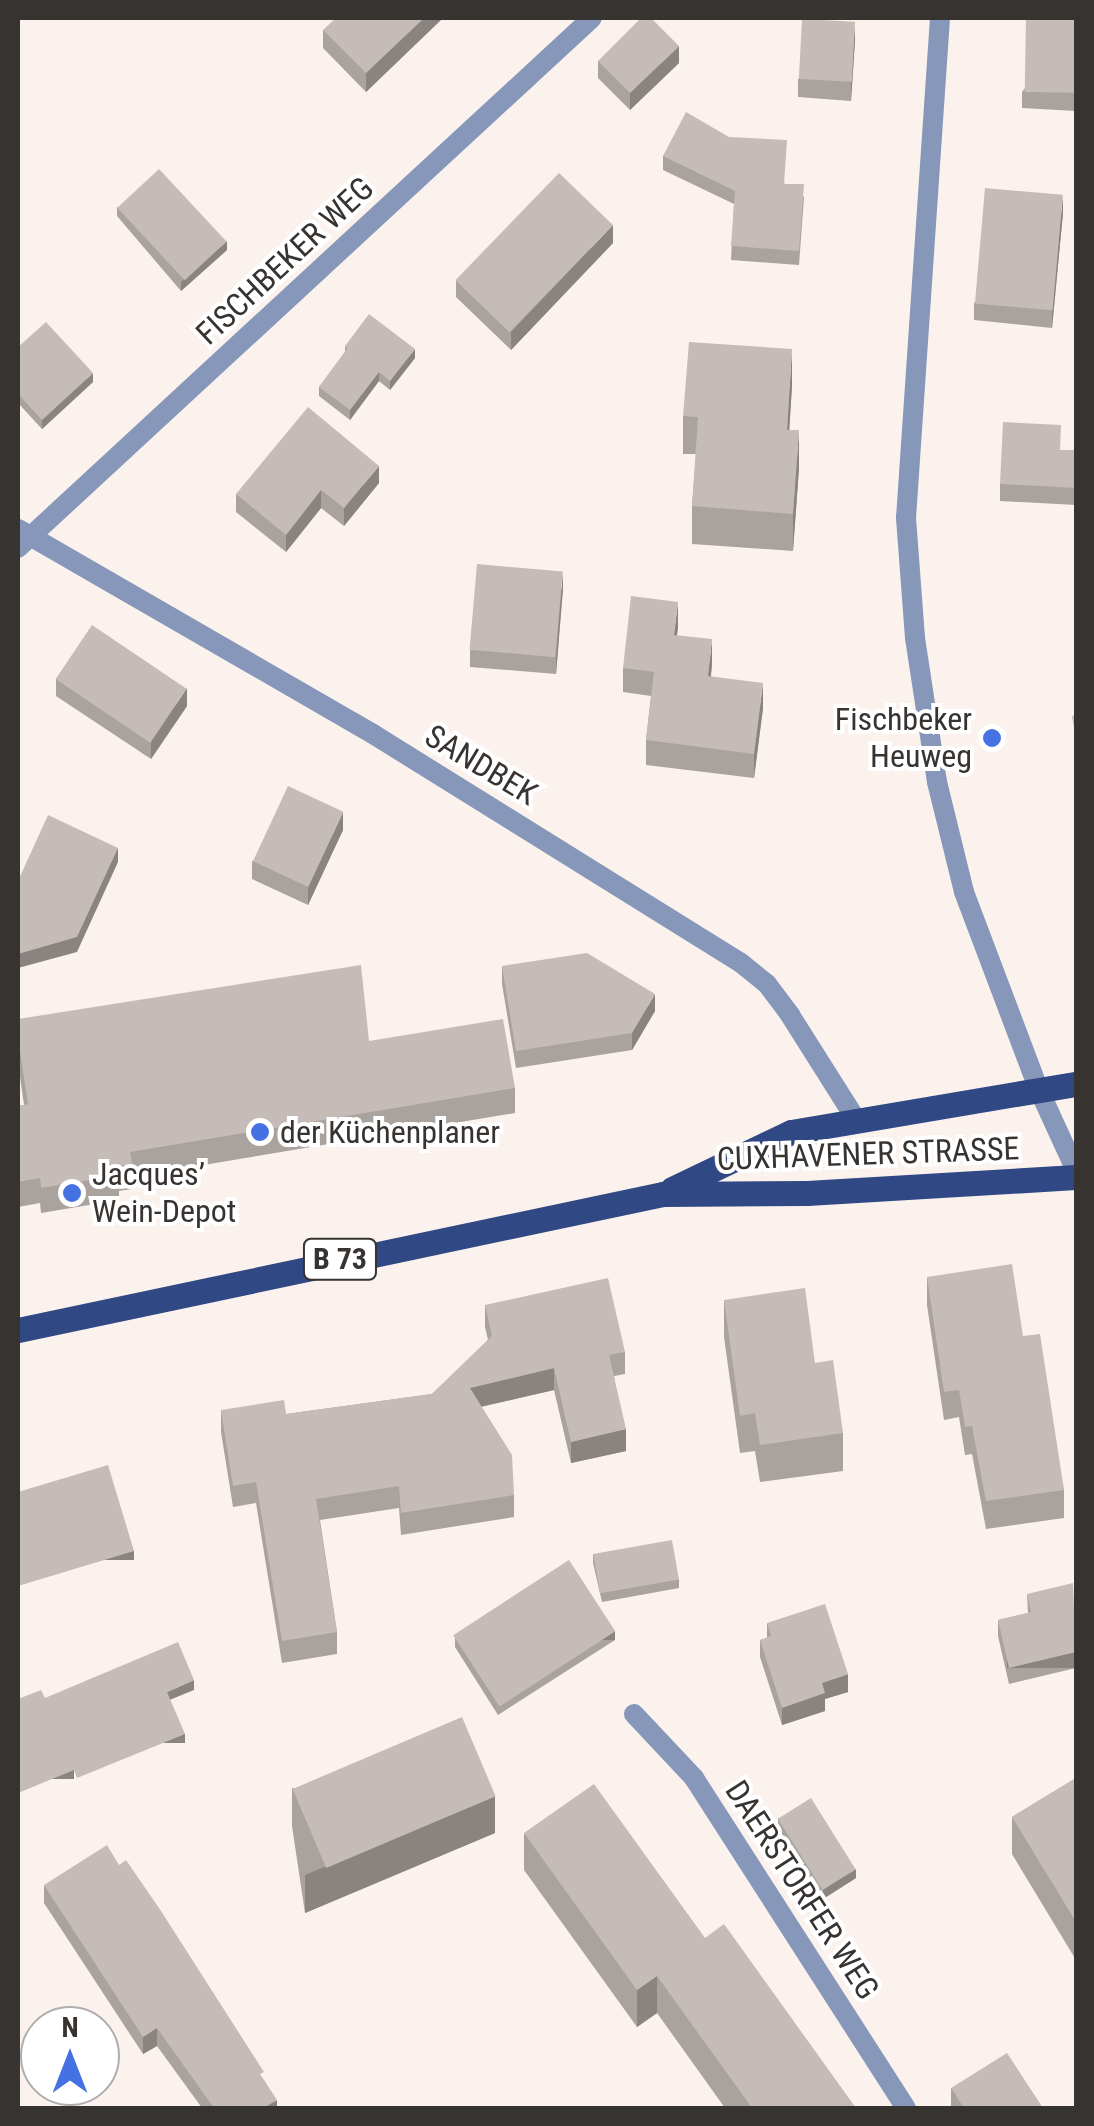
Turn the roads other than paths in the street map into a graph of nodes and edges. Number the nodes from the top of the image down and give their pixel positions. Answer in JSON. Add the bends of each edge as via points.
{"nodes":[{"id":1,"x":592,"y":18,"type":"edge"},
{"id":2,"x":940,"y":18,"type":"edge"},
{"id":3,"x":22,"y":538,"type":"edge"},
{"id":4,"x":1076,"y":1084,"type":"edge"},
{"id":5,"x":1040,"y":1090,"type":"junction"},
{"id":6,"x":855,"y":1118,"type":"junction"},
{"id":7,"x":1076,"y":1174,"type":"edge"},
{"id":8,"x":663,"y":1194,"type":"junction"},
{"id":9,"x":18,"y":1330,"type":"edge"},
{"id":10,"x":634,"y":1714,"type":"dead end"},
{"id":11,"x":906,"y":2108,"type":"edge"}],
"edges":[{"from":1,"to":3,"type":"street","name":"FISCHBEKER WEG"},
{"from":2,"to":5,"type":"street","via":[[906,518],[915,638],[959,876]]},
{"from":3,"to":6,"type":"street","name":"SANDBEK","via":[[373,734],[741,963],[790,1015]]},
{"from":4,"to":5,"type":"main road","name":"CUXHAVENER STRASSE","number":"B 73"},
{"from":5,"to":6,"type":"main road","name":"CUXHAVENER STRASSE","number":"B 73"},
{"from":5,"to":7,"type":"street"},
{"from":6,"to":8,"type":"main road","name":"CUXHAVENER STRASSE","number":"B 73","via":[[792,1132]]},
{"from":7,"to":8,"type":"main road","name":"CUXHAVENER STRASSE","number":"B 73","via":[[806,1193]]},
{"from":8,"to":9,"type":"main road","name":"CUXHAVENER STRASSE","number":"B 73"},
{"from":10,"to":11,"type":"street","name":"DAERSTORFER WEG","via":[[694,1778]]}]}
